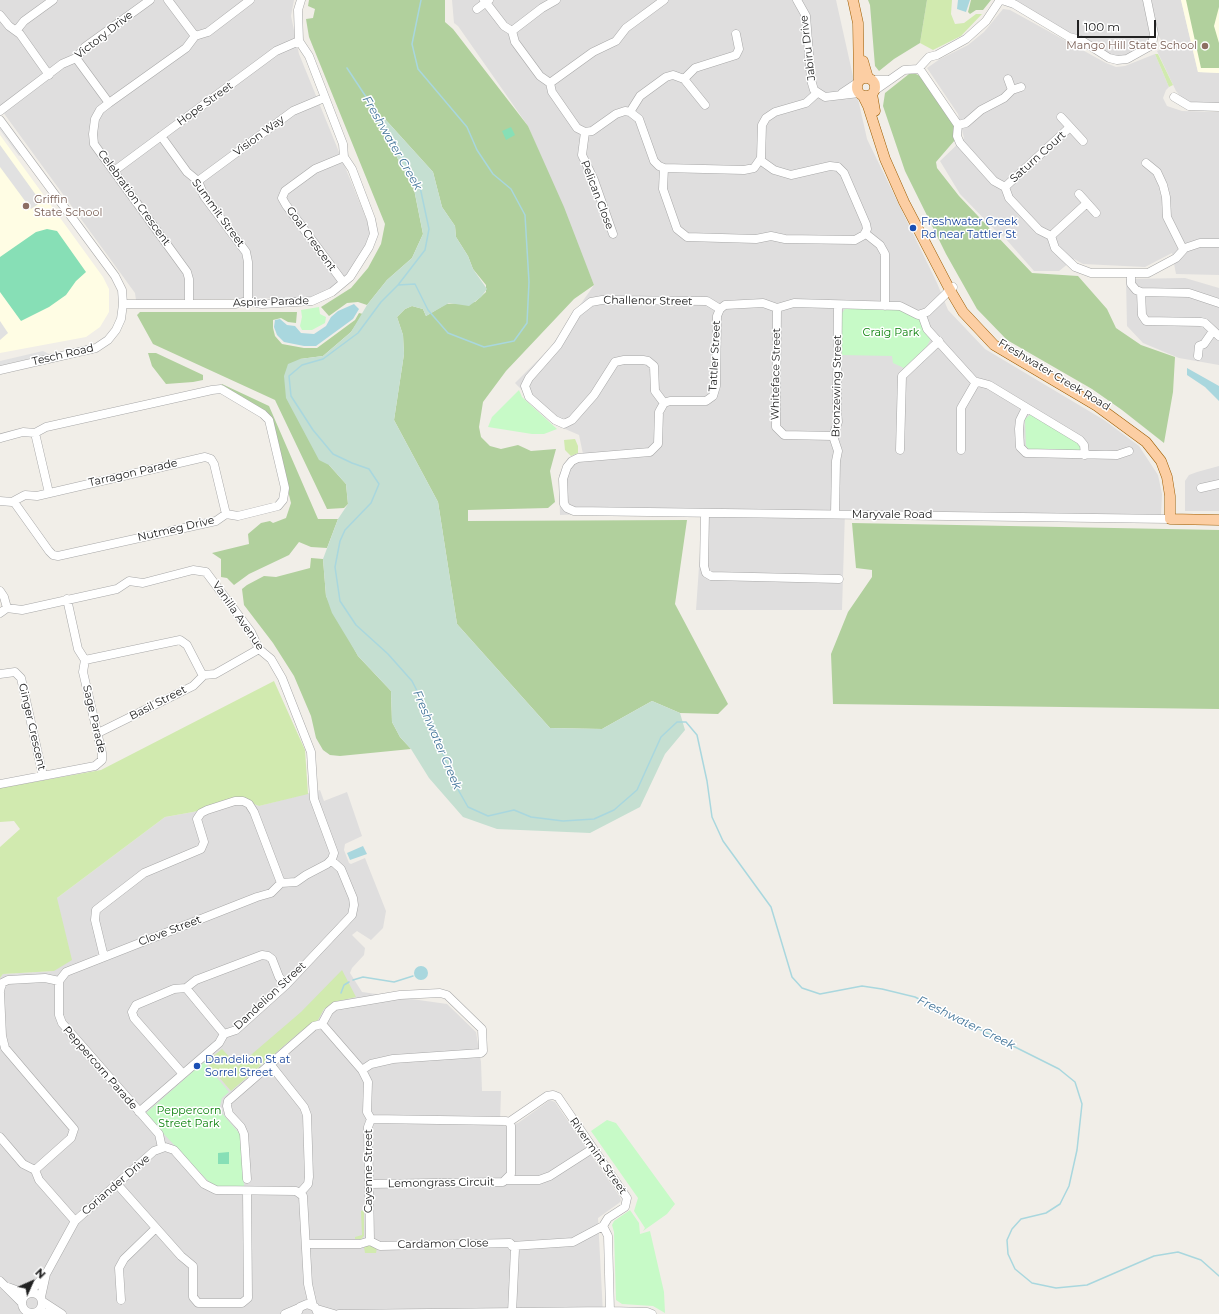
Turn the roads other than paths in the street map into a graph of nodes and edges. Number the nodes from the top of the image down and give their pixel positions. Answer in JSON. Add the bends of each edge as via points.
{"nodes":[{"id":1,"x":52,"y":0,"type":"edge"},
{"id":2,"x":150,"y":0,"type":"edge"},
{"id":3,"x":168,"y":0,"type":"edge"},
{"id":4,"x":250,"y":0,"type":"edge"},
{"id":5,"x":301,"y":0,"type":"edge"},
{"id":6,"x":556,"y":0,"type":"edge"},
{"id":7,"x":664,"y":0,"type":"edge"},
{"id":8,"x":797,"y":0,"type":"edge"},
{"id":9,"x":853,"y":0,"type":"edge"},
{"id":10,"x":857,"y":0,"type":"edge"},
{"id":11,"x":1001,"y":0,"type":"edge"},
{"id":12,"x":1146,"y":0,"type":"edge"},
{"id":13,"x":487,"y":3,"type":"edge"},
{"id":14,"x":477,"y":9,"type":"dead end"},
{"id":15,"x":0,"y":16,"type":"edge"},
{"id":16,"x":16,"y":31,"type":"junction"},
{"id":17,"x":512,"y":31,"type":"junction"},
{"id":18,"x":736,"y":34,"type":"dead end"},
{"id":19,"x":195,"y":36,"type":"junction"},
{"id":20,"x":299,"y":41,"type":"junction"},
{"id":21,"x":76,"y":58,"type":"junction"},
{"id":22,"x":920,"y":68,"type":"junction"},
{"id":23,"x":49,"y":75,"type":"junction"},
{"id":24,"x":684,"y":79,"type":"junction"},
{"id":25,"x":1008,"y":79,"type":"dead end"},
{"id":26,"x":550,"y":83,"type":"junction"},
{"id":27,"x":866,"y":87,"type":"junction"},
{"id":28,"x":1021,"y":88,"type":"dead end"},
{"id":29,"x":1012,"y":90,"type":"junction"},
{"id":30,"x":817,"y":93,"type":"junction"},
{"id":31,"x":1174,"y":97,"type":"dead end"},
{"id":32,"x":324,"y":98,"type":"junction"},
{"id":33,"x":109,"y":103,"type":"junction"},
{"id":34,"x":705,"y":105,"type":"dead end"},
{"id":35,"x":1219,"y":107,"type":"edge"},
{"id":36,"x":0,"y":111,"type":"edge"},
{"id":37,"x":630,"y":112,"type":"junction"},
{"id":38,"x":1062,"y":117,"type":"dead end"},
{"id":39,"x":0,"y":120,"type":"edge"},
{"id":40,"x":958,"y":125,"type":"junction"},
{"id":41,"x":1070,"y":127,"type":"junction"},
{"id":42,"x":585,"y":132,"type":"junction"},
{"id":43,"x":161,"y":136,"type":"junction"},
{"id":44,"x":1083,"y":141,"type":"dead end"},
{"id":45,"x":344,"y":157,"type":"junction"},
{"id":46,"x":760,"y":160,"type":"junction"},
{"id":47,"x":1146,"y":163,"type":"dead end"},
{"id":48,"x":664,"y":168,"type":"junction"},
{"id":49,"x":114,"y":171,"type":"junction"},
{"id":50,"x":198,"y":181,"type":"junction"},
{"id":51,"x":1005,"y":187,"type":"junction"},
{"id":52,"x":1078,"y":194,"type":"dead end"},
{"id":53,"x":1087,"y":203,"type":"junction"},
{"id":54,"x":1096,"y":213,"type":"dead end"},
{"id":55,"x":865,"y":233,"type":"junction"},
{"id":56,"x":613,"y":234,"type":"dead end"},
{"id":57,"x":1051,"y":236,"type":"junction"},
{"id":58,"x":1219,"y":243,"type":"edge"},
{"id":59,"x":1184,"y":249,"type":"junction"},
{"id":60,"x":1131,"y":273,"type":"junction"},
{"id":61,"x":343,"y":282,"type":"junction"},
{"id":62,"x":952,"y":289,"type":"junction"},
{"id":63,"x":1141,"y":292,"type":"junction"},
{"id":64,"x":248,"y":301,"type":"junction"},
{"id":65,"x":189,"y":303,"type":"junction"},
{"id":66,"x":1219,"y":303,"type":"edge"},
{"id":67,"x":123,"y":304,"type":"junction"},
{"id":68,"x":838,"y":305,"type":"junction"},
{"id":69,"x":885,"y":306,"type":"junction"},
{"id":70,"x":777,"y":308,"type":"junction"},
{"id":71,"x":720,"y":309,"type":"junction"},
{"id":72,"x":922,"y":315,"type":"junction"},
{"id":73,"x":1216,"y":334,"type":"edge"},
{"id":74,"x":938,"y":341,"type":"junction"},
{"id":75,"x":1198,"y":356,"type":"dead end"},
{"id":76,"x":0,"y":370,"type":"edge"},
{"id":77,"x":976,"y":382,"type":"junction"},
{"id":78,"x":664,"y":403,"type":"junction"},
{"id":79,"x":1026,"y":408,"type":"junction"},
{"id":80,"x":35,"y":434,"type":"junction"},
{"id":81,"x":833,"y":436,"type":"junction"},
{"id":82,"x":1,"y":438,"type":"dead end"},
{"id":83,"x":900,"y":450,"type":"dead end"},
{"id":84,"x":961,"y":450,"type":"dead end"},
{"id":85,"x":1129,"y":451,"type":"dead end"},
{"id":86,"x":1085,"y":455,"type":"junction"},
{"id":87,"x":1219,"y":486,"type":"edge"},
{"id":88,"x":1201,"y":488,"type":"dead end"},
{"id":89,"x":49,"y":492,"type":"junction"},
{"id":90,"x":0,"y":501,"type":"edge"},
{"id":91,"x":14,"y":502,"type":"junction"},
{"id":92,"x":705,"y":512,"type":"junction"},
{"id":93,"x":226,"y":514,"type":"junction"},
{"id":94,"x":835,"y":514,"type":"junction"},
{"id":95,"x":1172,"y":519,"type":"junction"},
{"id":96,"x":1219,"y":520,"type":"edge"},
{"id":97,"x":839,"y":579,"type":"dead end"},
{"id":98,"x":0,"y":591,"type":"edge"},
{"id":99,"x":67,"y":599,"type":"junction"},
{"id":100,"x":4,"y":611,"type":"edge"},
{"id":101,"x":259,"y":649,"type":"junction"},
{"id":102,"x":85,"y":660,"type":"junction"},
{"id":103,"x":0,"y":674,"type":"edge"},
{"id":104,"x":203,"y":676,"type":"junction"},
{"id":105,"x":98,"y":733,"type":"junction"},
{"id":106,"x":43,"y":776,"type":"junction"},
{"id":107,"x":0,"y":784,"type":"edge"},
{"id":108,"x":331,"y":860,"type":"junction"},
{"id":109,"x":281,"y":883,"type":"junction"},
{"id":110,"x":104,"y":957,"type":"junction"},
{"id":111,"x":59,"y":981,"type":"junction"},
{"id":112,"x":286,"y":985,"type":"junction"},
{"id":113,"x":186,"y":988,"type":"junction"},
{"id":114,"x":0,"y":992,"type":"edge"},
{"id":115,"x":322,"y":1024,"type":"junction"},
{"id":116,"x":224,"y":1034,"type":"junction"},
{"id":117,"x":270,"y":1064,"type":"junction"},
{"id":118,"x":362,"y":1070,"type":"junction"},
{"id":119,"x":183,"y":1074,"type":"junction"},
{"id":120,"x":139,"y":1112,"type":"junction"},
{"id":121,"x":371,"y":1119,"type":"junction"},
{"id":122,"x":509,"y":1122,"type":"junction"},
{"id":123,"x":2,"y":1143,"type":"edge"},
{"id":124,"x":162,"y":1148,"type":"junction"},
{"id":125,"x":592,"y":1148,"type":"junction"},
{"id":126,"x":35,"y":1170,"type":"junction"},
{"id":127,"x":247,"y":1179,"type":"dead end"},
{"id":128,"x":507,"y":1180,"type":"junction"},
{"id":129,"x":117,"y":1184,"type":"junction"},
{"id":130,"x":369,"y":1184,"type":"junction"},
{"id":131,"x":247,"y":1191,"type":"junction"},
{"id":132,"x":300,"y":1193,"type":"junction"},
{"id":133,"x":75,"y":1220,"type":"junction"},
{"id":134,"x":603,"y":1226,"type":"junction"},
{"id":135,"x":156,"y":1228,"type":"junction"},
{"id":136,"x":370,"y":1241,"type":"junction"},
{"id":137,"x":306,"y":1244,"type":"junction"},
{"id":138,"x":512,"y":1246,"type":"junction"},
{"id":139,"x":46,"y":1274,"type":"junction"},
{"id":140,"x":3,"y":1284,"type":"edge"},
{"id":141,"x":308,"y":1284,"type":"junction"},
{"id":142,"x":29,"y":1293,"type":"junction"},
{"id":143,"x":42,"y":1299,"type":"junction"},
{"id":144,"x":121,"y":1300,"type":"dead end"},
{"id":145,"x":22,"y":1303,"type":"junction"},
{"id":146,"x":316,"y":1309,"type":"edge"},
{"id":147,"x":299,"y":1310,"type":"edge"},
{"id":148,"x":610,"y":1311,"type":"junction"},
{"id":149,"x":32,"y":1313,"type":"edge"},
{"id":150,"x":512,"y":1313,"type":"junction"},
{"id":151,"x":52,"y":1314,"type":"edge"},
{"id":152,"x":62,"y":1314,"type":"edge"},
{"id":153,"x":285,"y":1314,"type":"edge"},
{"id":154,"x":334,"y":1314,"type":"edge"},
{"id":155,"x":339,"y":1314,"type":"edge"},
{"id":156,"x":652,"y":1314,"type":"edge"}],
"edges":[{"from":1,"to":16,"type":"street","via":[[24,21]]},
{"from":2,"to":21,"type":"street","name":"Victory Drive","via":[[85,47]]},
{"from":3,"to":19,"type":"street"},
{"from":4,"to":19,"type":"street","name":"Celebration Crescent","via":[[208,32]]},
{"from":5,"to":20,"type":"street","via":[[298,10]]},
{"from":6,"to":17,"type":"street"},
{"from":7,"to":26,"type":"street","via":[[626,28],[616,41],[593,52]]},
{"from":8,"to":30,"type":"street","name":"Jabiru Drive","via":[[806,16],[811,80]]},
{"from":9,"to":27,"type":"main road","name":"Freshwater Creek Road"},
{"from":10,"to":27,"type":"main road","name":"Freshwater Creek Road","via":[[862,20]]},
{"from":11,"to":12,"type":"street","via":[[1014,4],[1069,37],[1081,40],[1109,58],[1117,60],[1126,59],[1152,44],[1154,34]]},
{"from":11,"to":22,"type":"street","via":[[986,22],[970,36],[927,58]]},
{"from":13,"to":14,"type":"street"},
{"from":13,"to":17,"type":"street","via":[[504,26]]},
{"from":15,"to":16,"type":"street"},
{"from":16,"to":23,"type":"street"},
{"from":17,"to":26,"type":"street","via":[[517,46],[540,76]]},
{"from":18,"to":24,"type":"street","via":[[739,49],[736,55],[695,68]]},
{"from":19,"to":33,"type":"street","name":"Celebration Crescent","via":[[186,48]]},
{"from":20,"to":32,"type":"street","name":"Aspire Parade","via":[[308,53]]},
{"from":20,"to":43,"type":"street","name":"Hope Street","via":[[276,51]]},
{"from":21,"to":23,"type":"street","name":"Victory Drive","via":[[65,62]]},
{"from":21,"to":33,"type":"street"},
{"from":22,"to":27,"type":"street","name":"Jabiru Drive","via":[[906,69],[888,80]]},
{"from":22,"to":40,"type":"street"},
{"from":23,"to":36,"type":"street","name":"Victory Drive"},
{"from":24,"to":34,"type":"street"},
{"from":24,"to":37,"type":"street","via":[[677,76],[666,77],[640,96]]},
{"from":25,"to":29,"type":"street"},
{"from":26,"to":42,"type":"street","via":[[552,92],[575,126]]},
{"from":27,"to":30,"type":"street","name":"Jabiru Drive","via":[[825,97]]},
{"from":27,"to":62,"type":"main road","name":"Freshwater Creek Road","via":[[868,106],[883,153]]},
{"from":28,"to":29,"type":"street"},
{"from":29,"to":40,"type":"street","via":[[966,123]]},
{"from":30,"to":46,"type":"street","via":[[806,103],[775,112],[766,118],[762,126]]},
{"from":31,"to":35,"type":"street","via":[[1190,106]]},
{"from":32,"to":45,"type":"street","name":"Aspire Parade","via":[[343,144]]},
{"from":32,"to":50,"type":"street","name":"Vision Way","via":[[293,111]]},
{"from":33,"to":49,"type":"street","name":"Celebration Crescent","via":[[96,116],[93,137],[96,147]]},
{"from":37,"to":42,"type":"street","via":[[619,113],[594,130]]},
{"from":37,"to":48,"type":"street","via":[[639,119],[654,161]]},
{"from":38,"to":41,"type":"street","name":"Saturn Court"},
{"from":39,"to":67,"type":"street","via":[[112,271],[121,287]]},
{"from":40,"to":51,"type":"street","via":[[957,136],[960,143],[994,181]]},
{"from":41,"to":44,"type":"street","name":"Saturn Court"},
{"from":41,"to":51,"type":"street","name":"Saturn Court"},
{"from":42,"to":56,"type":"street","name":"Pelican Close","via":[[582,155],[594,180]]},
{"from":43,"to":49,"type":"street","name":"Hope Street"},
{"from":43,"to":50,"type":"street","name":"Summit Street","via":[[187,172]]},
{"from":45,"to":61,"type":"street","name":"Aspire Parade","via":[[352,168],[374,234],[353,274]]},
{"from":45,"to":61,"type":"street","name":"Goal Crescent","via":[[315,169],[286,191],[282,198]]},
{"from":46,"to":48,"type":"street","via":[[754,168],[744,170]]},
{"from":46,"to":55,"type":"street","via":[[774,170],[791,175],[830,166],[838,167],[844,173],[866,224]]},
{"from":47,"to":59,"type":"street","via":[[1156,172],[1163,185],[1167,217]]},
{"from":48,"to":55,"type":"street","via":[[662,184],[668,203],[677,229],[687,237],[756,239],[771,236],[785,239],[855,240]]},
{"from":49,"to":65,"type":"street","name":"Celebration Crescent","via":[[185,269],[189,279]]},
{"from":50,"to":64,"type":"street","name":"Summit Street","via":[[203,194],[246,252]]},
{"from":51,"to":57,"type":"street","via":[[1009,198],[1039,230]]},
{"from":52,"to":53,"type":"street"},
{"from":53,"to":54,"type":"street"},
{"from":53,"to":57,"type":"street"},
{"from":55,"to":69,"type":"street","via":[[880,245],[885,254]]},
{"from":57,"to":60,"type":"street","via":[[1055,248],[1078,268],[1091,273]]},
{"from":58,"to":59,"type":"street","via":[[1200,243]]},
{"from":59,"to":60,"type":"street","via":[[1176,258],[1152,272]]},
{"from":60,"to":63,"type":"street","via":[[1131,284]]},
{"from":61,"to":64,"type":"street","name":"Aspire Parade","via":[[332,292],[307,302],[262,304]]},
{"from":62,"to":72,"type":"street"},
{"from":62,"to":95,"type":"main road","name":"Freshwater Creek Road","via":[[960,309],[994,345],[1097,406],[1146,442],[1161,461],[1167,477]]},
{"from":63,"to":66,"type":"street","via":[[1189,293]]},
{"from":63,"to":73,"type":"street","via":[[1142,315],[1146,321],[1201,322]]},
{"from":64,"to":65,"type":"street","name":"Aspire Parade","via":[[235,304]]},
{"from":65,"to":67,"type":"street","name":"Aspire Parade"},
{"from":67,"to":76,"type":"street","name":"Tesch Road","via":[[116,330],[108,340],[96,348]]},
{"from":68,"to":69,"type":"street","name":"Tattler Street"},
{"from":68,"to":70,"type":"street","name":"Tattler Street","via":[[794,303]]},
{"from":68,"to":81,"type":"street","name":"Bronzewing Street","via":[[838,425]]},
{"from":69,"to":72,"type":"street","name":"Tattler Street","via":[[900,306],[913,314]]},
{"from":70,"to":71,"type":"street","name":"Tattler Street","via":[[760,303],[728,304]]},
{"from":70,"to":81,"type":"street","name":"Whiteface Street","via":[[776,427],[784,435]]},
{"from":71,"to":78,"type":"street","name":"Tattler Street","via":[[717,316],[716,386],[713,396],[706,401]]},
{"from":71,"to":78,"type":"street","name":"Challenor Street","via":[[707,301],[591,302],[577,313],[558,345],[525,386],[529,397],[554,420],[564,424],[572,420],[594,395],[615,362],[643,360],[654,366],[655,391]]},
{"from":72,"to":74,"type":"street","via":[[924,325]]},
{"from":73,"to":75,"type":"street","via":[[1199,346]]},
{"from":74,"to":77,"type":"street"},
{"from":74,"to":83,"type":"street","via":[[902,376]]},
{"from":77,"to":79,"type":"street","via":[[989,385]]},
{"from":77,"to":84,"type":"street","via":[[961,408]]},
{"from":78,"to":92,"type":"street","name":"Maryvale Road","via":[[659,412],[658,444],[654,450],[646,453],[578,458],[569,464],[563,484],[565,506],[574,511]]},
{"from":79,"to":86,"type":"street","via":[[1082,442]]},
{"from":79,"to":86,"type":"street","via":[[1020,420],[1020,444],[1024,452]]},
{"from":80,"to":82,"type":"street","name":"Nutmeg Drive","via":[[23,432]]},
{"from":80,"to":89,"type":"street"},
{"from":80,"to":93,"type":"street","name":"Nutmeg Drive","via":[[46,427],[212,390],[225,390],[269,420],[285,488],[280,505],[238,516]]},
{"from":81,"to":94,"type":"street","name":"Bronzewing Street","via":[[838,447]]},
{"from":85,"to":86,"type":"street","via":[[1117,455]]},
{"from":87,"to":88,"type":"street"},
{"from":89,"to":91,"type":"street","name":"Tarragon Parade","via":[[23,496]]},
{"from":89,"to":93,"type":"street","name":"Tarragon Parade","via":[[207,457],[214,464]]},
{"from":90,"to":91,"type":"street","name":"Tarragon Parade"},
{"from":91,"to":93,"type":"street","name":"Nutmeg Drive","via":[[49,551],[56,556],[216,521]]},
{"from":92,"to":94,"type":"street","name":"Maryvale Road"},
{"from":92,"to":97,"type":"street","via":[[704,566],[711,576]]},
{"from":94,"to":95,"type":"street","name":"Maryvale Road"},
{"from":95,"to":96,"type":"main road","name":"Maryvale Road"},
{"from":98,"to":100,"type":"street","via":[[5,599]]},
{"from":99,"to":100,"type":"street","name":"Vanilla Avenue","via":[[22,610]]},
{"from":99,"to":101,"type":"street","name":"Vanilla Avenue","via":[[117,589],[129,581],[142,582],[202,570],[212,578],[251,632]]},
{"from":99,"to":102,"type":"street","name":"Sage Parade","via":[[78,651]]},
{"from":101,"to":104,"type":"street","name":"Basil Street","via":[[215,674]]},
{"from":101,"to":108,"type":"street","name":"Vanilla Avenue","via":[[271,659],[280,674],[309,747],[312,757],[314,799],[333,850]]},
{"from":102,"to":104,"type":"street","via":[[180,640],[186,645]]},
{"from":102,"to":105,"type":"street","name":"Sage Parade","via":[[83,672]]},
{"from":103,"to":106,"type":"street","name":"Ginger Crescent","via":[[13,671],[20,676]]},
{"from":104,"to":105,"type":"street","name":"Basil Street","via":[[193,686]]},
{"from":105,"to":106,"type":"street","name":"Sage Parade","via":[[103,756],[99,764]]},
{"from":106,"to":107,"type":"street","name":"Sage Parade"},
{"from":108,"to":109,"type":"street","name":"Clove Street","via":[[306,874],[298,882]]},
{"from":108,"to":112,"type":"street","name":"Dandelion Street","via":[[342,870],[353,900],[353,913]]},
{"from":109,"to":110,"type":"street","name":"Clove Street","via":[[271,894],[257,897]]},
{"from":109,"to":110,"type":"street","via":[[249,804],[243,801],[234,802],[207,810],[197,819],[204,842],[201,849],[144,873],[96,910],[95,920]]},
{"from":110,"to":111,"type":"street","name":"Clove Street","via":[[66,972]]},
{"from":111,"to":114,"type":"street","via":[[45,978],[10,980],[3,982]]},
{"from":111,"to":120,"type":"street","name":"Peppercorn Parade","via":[[59,1015],[62,1023]]},
{"from":112,"to":113,"type":"street","via":[[279,977],[272,959],[264,955],[196,980]]},
{"from":112,"to":116,"type":"street","name":"Dandelion Street","via":[[236,1030]]},
{"from":113,"to":116,"type":"street"},
{"from":113,"to":119,"type":"street","via":[[174,989],[139,1003],[134,1006],[132,1012],[134,1018]]},
{"from":114,"to":126,"type":"street","via":[[5,1048],[74,1129],[71,1138]]},
{"from":115,"to":117,"type":"street","via":[[314,1026]]},
{"from":115,"to":118,"type":"street","name":"Cayenne Street"},
{"from":115,"to":118,"type":"street","via":[[329,1011],[344,1004],[400,994],[440,993],[447,995],[482,1029],[481,1053],[393,1059],[371,1064]]},
{"from":116,"to":119,"type":"street","name":"Dandelion Street","via":[[219,1043]]},
{"from":117,"to":127,"type":"street","via":[[228,1101],[227,1106],[228,1114],[241,1127],[244,1134]]},
{"from":117,"to":132,"type":"street","via":[[304,1107],[307,1115],[309,1177],[308,1184]]},
{"from":118,"to":121,"type":"street","name":"Cayenne Street","via":[[368,1082],[367,1112]]},
{"from":119,"to":120,"type":"street","name":"Dandelion Street"},
{"from":120,"to":124,"type":"street","name":"Peppercorn Parade","via":[[159,1134]]},
{"from":121,"to":122,"type":"street"},
{"from":121,"to":130,"type":"street","name":"Cayenne Street","via":[[368,1127]]},
{"from":122,"to":125,"type":"street","name":"Rivermint Street","via":[[547,1096],[553,1095],[558,1097]]},
{"from":122,"to":128,"type":"street","name":"Lemongrass Circuit","via":[[511,1174]]},
{"from":123,"to":126,"type":"street","via":[[23,1164]]},
{"from":124,"to":129,"type":"street","name":"Coriander Drive","via":[[154,1151]]},
{"from":124,"to":131,"type":"street","name":"Coriander Drive","via":[[174,1150],[204,1184],[216,1190]]},
{"from":125,"to":128,"type":"street","via":[[550,1176],[539,1180]]},
{"from":125,"to":134,"type":"street","name":"Rivermint Street","via":[[627,1198],[625,1207],[608,1218]]},
{"from":126,"to":133,"type":"street","via":[[39,1180]]},
{"from":128,"to":130,"type":"street","name":"Lemongrass Circuit"},
{"from":129,"to":133,"type":"street","name":"Coriander Drive"},
{"from":129,"to":135,"type":"street"},
{"from":130,"to":136,"type":"street","name":"Cayenne Street"},
{"from":131,"to":132,"type":"street","name":"Coriander Drive"},
{"from":131,"to":135,"type":"street","via":[[248,1298],[242,1303],[198,1303],[193,1297],[193,1266]]},
{"from":132,"to":137,"type":"street","via":[[305,1205]]},
{"from":133,"to":139,"type":"street","name":"Coriander Drive"},
{"from":134,"to":138,"type":"street","name":"Rivermint Street","via":[[573,1242]]},
{"from":134,"to":148,"type":"street","via":[[608,1236]]},
{"from":135,"to":144,"type":"street","via":[[124,1259],[120,1268]]},
{"from":136,"to":137,"type":"street","name":"Cardamon Close","via":[[360,1244]]},
{"from":136,"to":138,"type":"street","name":"Cardamon Close","via":[[380,1246],[510,1243]]},
{"from":137,"to":141,"type":"street"},
{"from":138,"to":150,"type":"street","via":[[515,1249]]},
{"from":139,"to":142,"type":"street","name":"Coriander Drive"},
{"from":139,"to":143,"type":"street","name":"Coriander Drive"},
{"from":140,"to":142,"type":"street"},
{"from":140,"to":145,"type":"street"},
{"from":141,"to":146,"type":"street"},
{"from":141,"to":147,"type":"street"},
{"from":142,"to":143,"type":"street","via":[[36,1293]]},
{"from":142,"to":145,"type":"street","name":"Coriander Drive","via":[[23,1298]]},
{"from":143,"to":149,"type":"street","name":"Coriander Drive"},
{"from":143,"to":152,"type":"street"},
{"from":145,"to":149,"type":"street"},
{"from":146,"to":147,"type":"street","via":[[307,1304]]},
{"from":146,"to":154,"type":"street"},
{"from":147,"to":153,"type":"street"},
{"from":148,"to":150,"type":"street"},
{"from":148,"to":156,"type":"street"},
{"from":149,"to":151,"type":"street"},
{"from":150,"to":155,"type":"street"}]}
